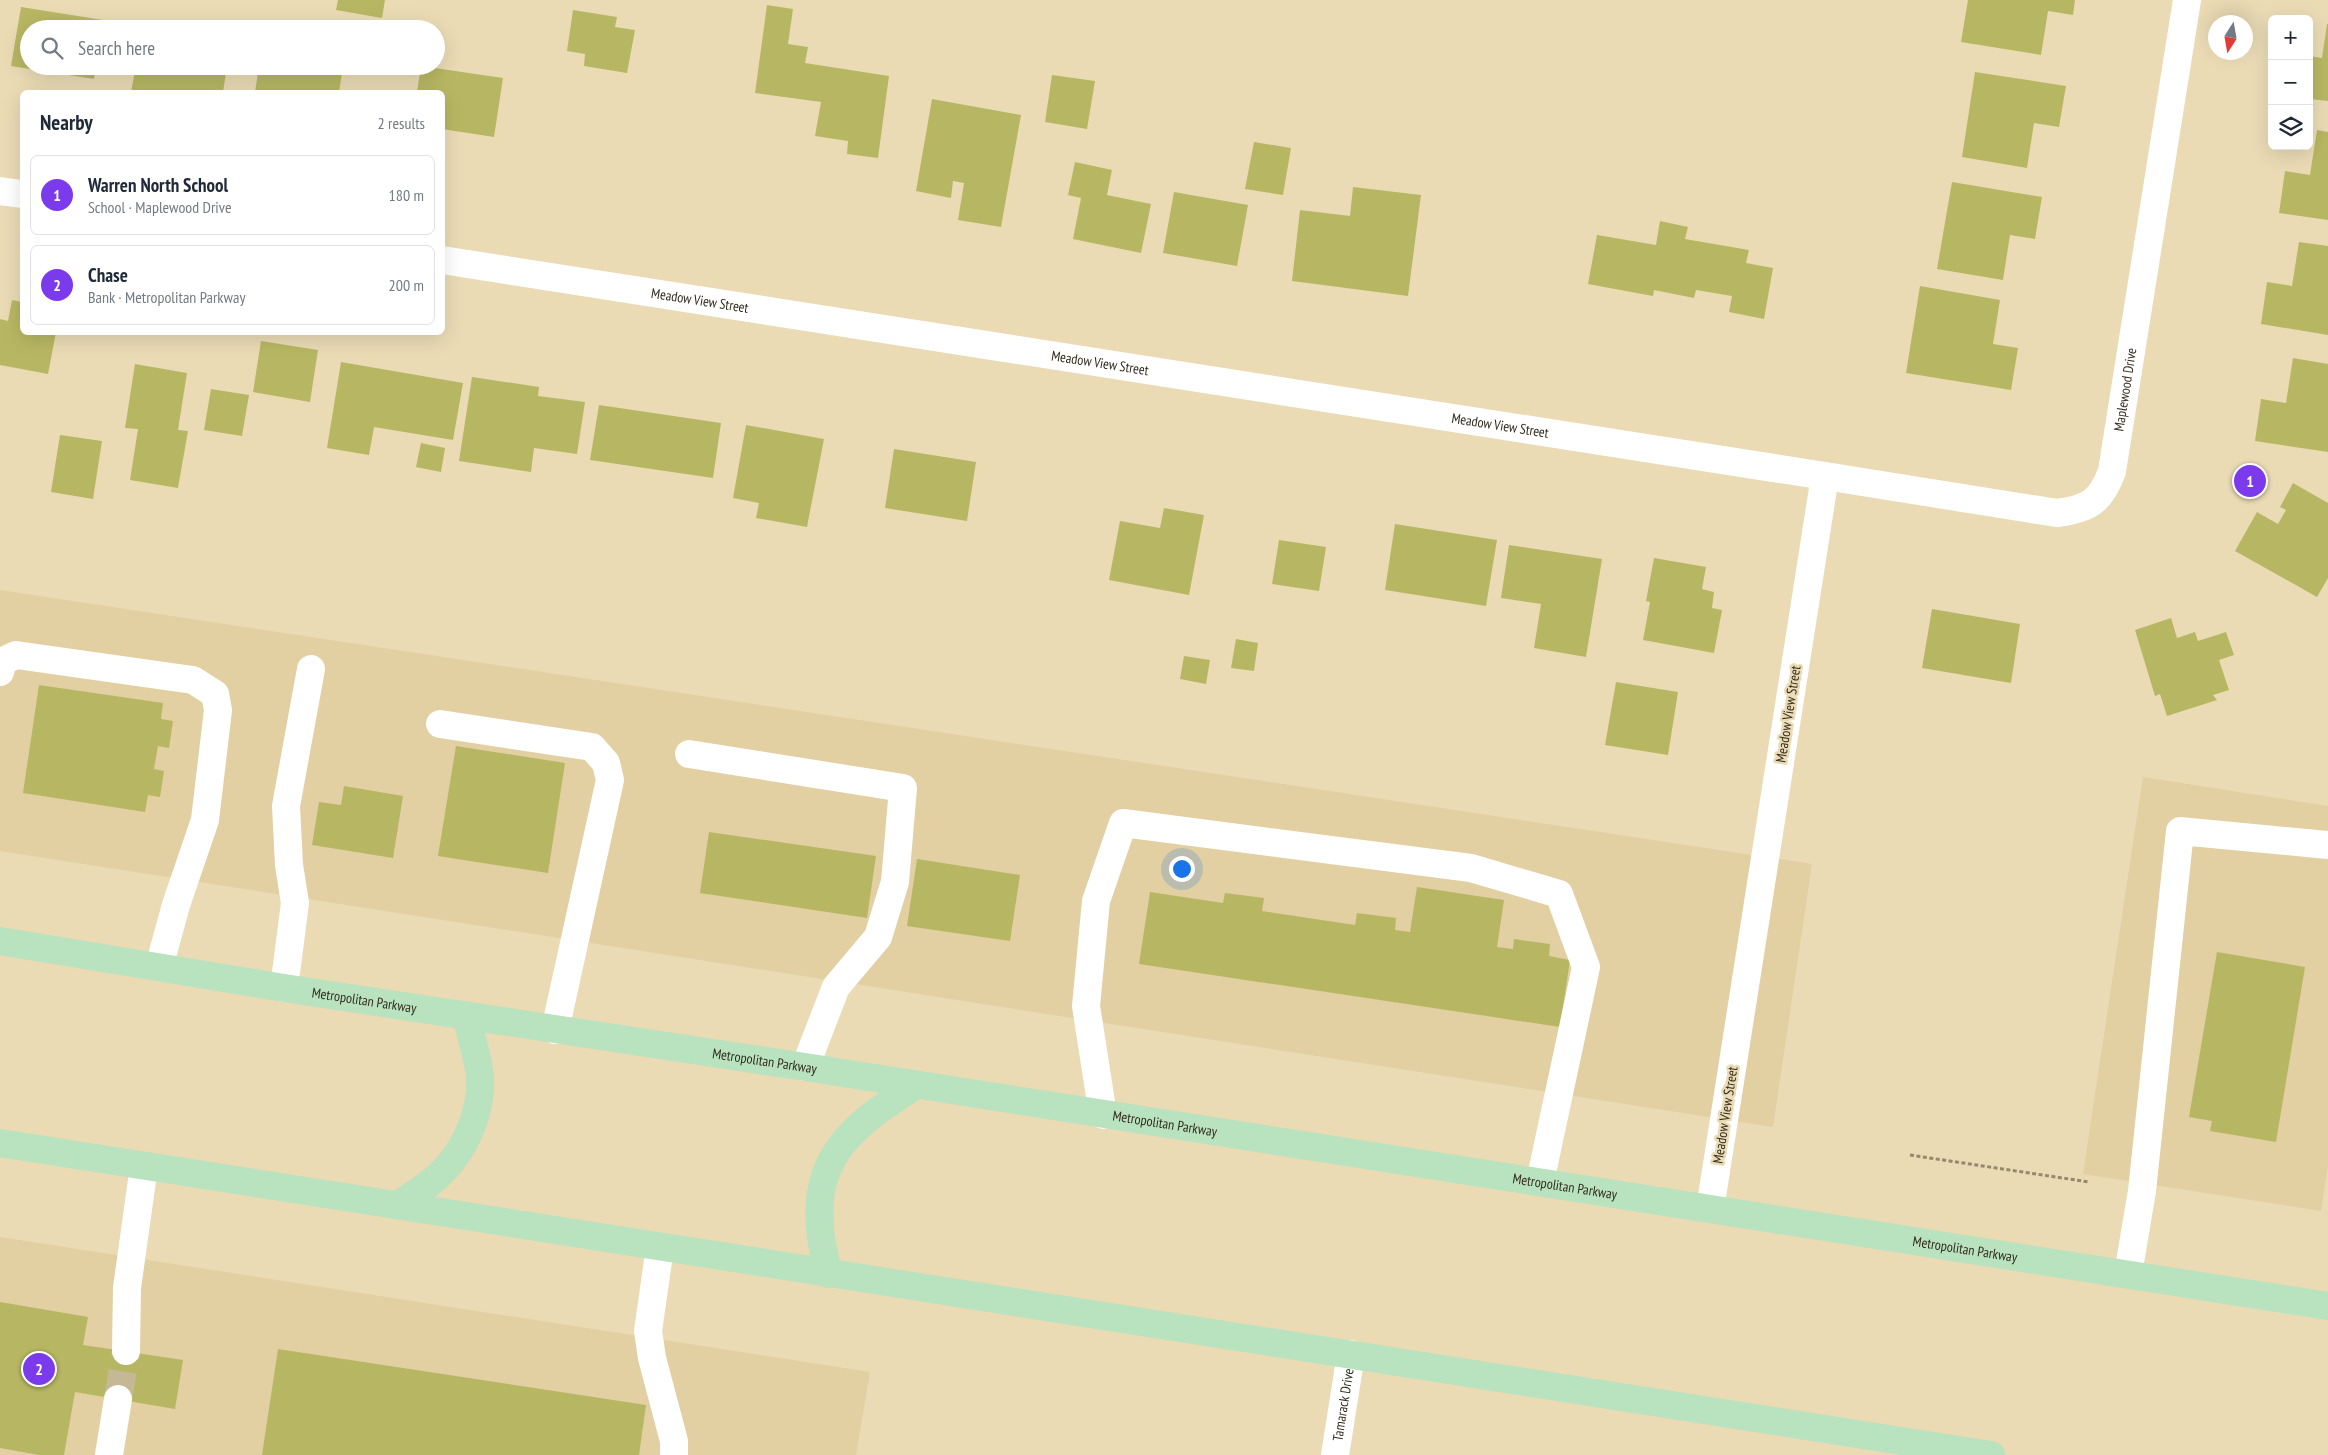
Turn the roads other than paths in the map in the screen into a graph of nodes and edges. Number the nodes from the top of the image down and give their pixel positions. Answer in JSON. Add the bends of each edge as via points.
{"nodes":[{"id":1,"x":2187,"y":0,"type":"edge"},
{"id":2,"x":0,"y":191,"type":"edge"},
{"id":3,"x":20,"y":194,"type":"edge"},
{"id":4,"x":445,"y":260,"type":"edge"},
{"id":5,"x":1825,"y":476,"type":"junction"},
{"id":6,"x":311,"y":669,"type":"dead end"},
{"id":7,"x":0,"y":672,"type":"edge"},
{"id":8,"x":440,"y":724,"type":"dead end"},
{"id":9,"x":689,"y":754,"type":"dead end"},
{"id":10,"x":2328,"y":845,"type":"edge"},
{"id":11,"x":0,"y":941,"type":"edge"},
{"id":12,"x":159,"y":967,"type":"junction"},
{"id":13,"x":284,"y":988,"type":"junction"},
{"id":14,"x":466,"y":1015,"type":"junction"},
{"id":15,"x":555,"y":1030,"type":"junction"},
{"id":16,"x":805,"y":1067,"type":"junction"},
{"id":17,"x":916,"y":1085,"type":"junction"},
{"id":18,"x":1103,"y":1115,"type":"junction"},
{"id":19,"x":0,"y":1143,"type":"edge"},
{"id":20,"x":144,"y":1166,"type":"junction"},
{"id":21,"x":1540,"y":1182,"type":"junction"},
{"id":22,"x":398,"y":1205,"type":"junction"},
{"id":23,"x":1710,"y":1209,"type":"junction"},
{"id":24,"x":660,"y":1246,"type":"junction"},
{"id":25,"x":828,"y":1274,"type":"junction"},
{"id":26,"x":2128,"y":1274,"type":"junction"},
{"id":27,"x":2328,"y":1306,"type":"edge"},
{"id":28,"x":126,"y":1351,"type":"tunnel mouth"},
{"id":29,"x":1351,"y":1354,"type":"junction"},
{"id":30,"x":118,"y":1399,"type":"tunnel mouth"},
{"id":31,"x":1976,"y":1454,"type":"edge"},
{"id":32,"x":110,"y":1455,"type":"edge"},
{"id":33,"x":674,"y":1455,"type":"edge"},
{"id":34,"x":1335,"y":1455,"type":"edge"}],
"edges":[{"from":1,"to":5,"type":"street","name":"Maplewood Drive","via":[[2106,489],[2092,504],[2057,513]]},
{"from":2,"to":3,"type":"street"},
{"from":4,"to":5,"type":"street","name":"Meadow View Street"},
{"from":5,"to":23,"type":"street","name":"Meadow View Street"},
{"from":6,"to":13,"type":"street","via":[[286,806],[295,903]]},
{"from":7,"to":12,"type":"street","via":[[3,662],[16,655],[193,680],[215,694],[218,710],[205,820],[176,904]]},
{"from":8,"to":15,"type":"street","via":[[592,747],[606,763],[610,780]]},
{"from":9,"to":16,"type":"street","via":[[903,788],[896,882],[878,937],[836,987]]},
{"from":10,"to":26,"type":"street","via":[[2180,831],[2142,1191]]},
{"from":11,"to":12,"type":"main road","name":"Metropolitan Parkway"},
{"from":12,"to":13,"type":"main road","name":"Metropolitan Parkway"},
{"from":13,"to":14,"type":"main road","name":"Metropolitan Parkway"},
{"from":14,"to":15,"type":"main road","name":"Metropolitan Parkway"},
{"from":14,"to":22,"type":"main road","via":[[480,1090],[474,1120],[463,1146],[436,1178]]},
{"from":15,"to":16,"type":"main road","name":"Metropolitan Parkway"},
{"from":16,"to":17,"type":"main road","name":"Metropolitan Parkway"},
{"from":17,"to":18,"type":"main road","name":"Metropolitan Parkway"},
{"from":17,"to":25,"type":"main road","via":[[870,1115],[845,1140],[827,1168],[819,1199],[820,1229]]},
{"from":18,"to":21,"type":"main road","name":"Metropolitan Parkway"},
{"from":18,"to":21,"type":"street","via":[[1086,1006],[1096,901],[1123,823],[1472,868],[1559,894],[1586,967]]},
{"from":19,"to":20,"type":"main road"},
{"from":20,"to":22,"type":"main road"},
{"from":20,"to":28,"type":"street","via":[[127,1288]]},
{"from":21,"to":23,"type":"main road","name":"Metropolitan Parkway"},
{"from":22,"to":24,"type":"main road"},
{"from":23,"to":26,"type":"main road","name":"Metropolitan Parkway"},
{"from":24,"to":25,"type":"main road"},
{"from":24,"to":33,"type":"street","via":[[648,1331],[674,1441]]},
{"from":25,"to":29,"type":"main road"},
{"from":26,"to":27,"type":"main road","name":"Metropolitan Parkway"},
{"from":29,"to":31,"type":"main road"},
{"from":29,"to":34,"type":"street","name":"Tamarack Drive"},
{"from":30,"to":32,"type":"street"}]}
